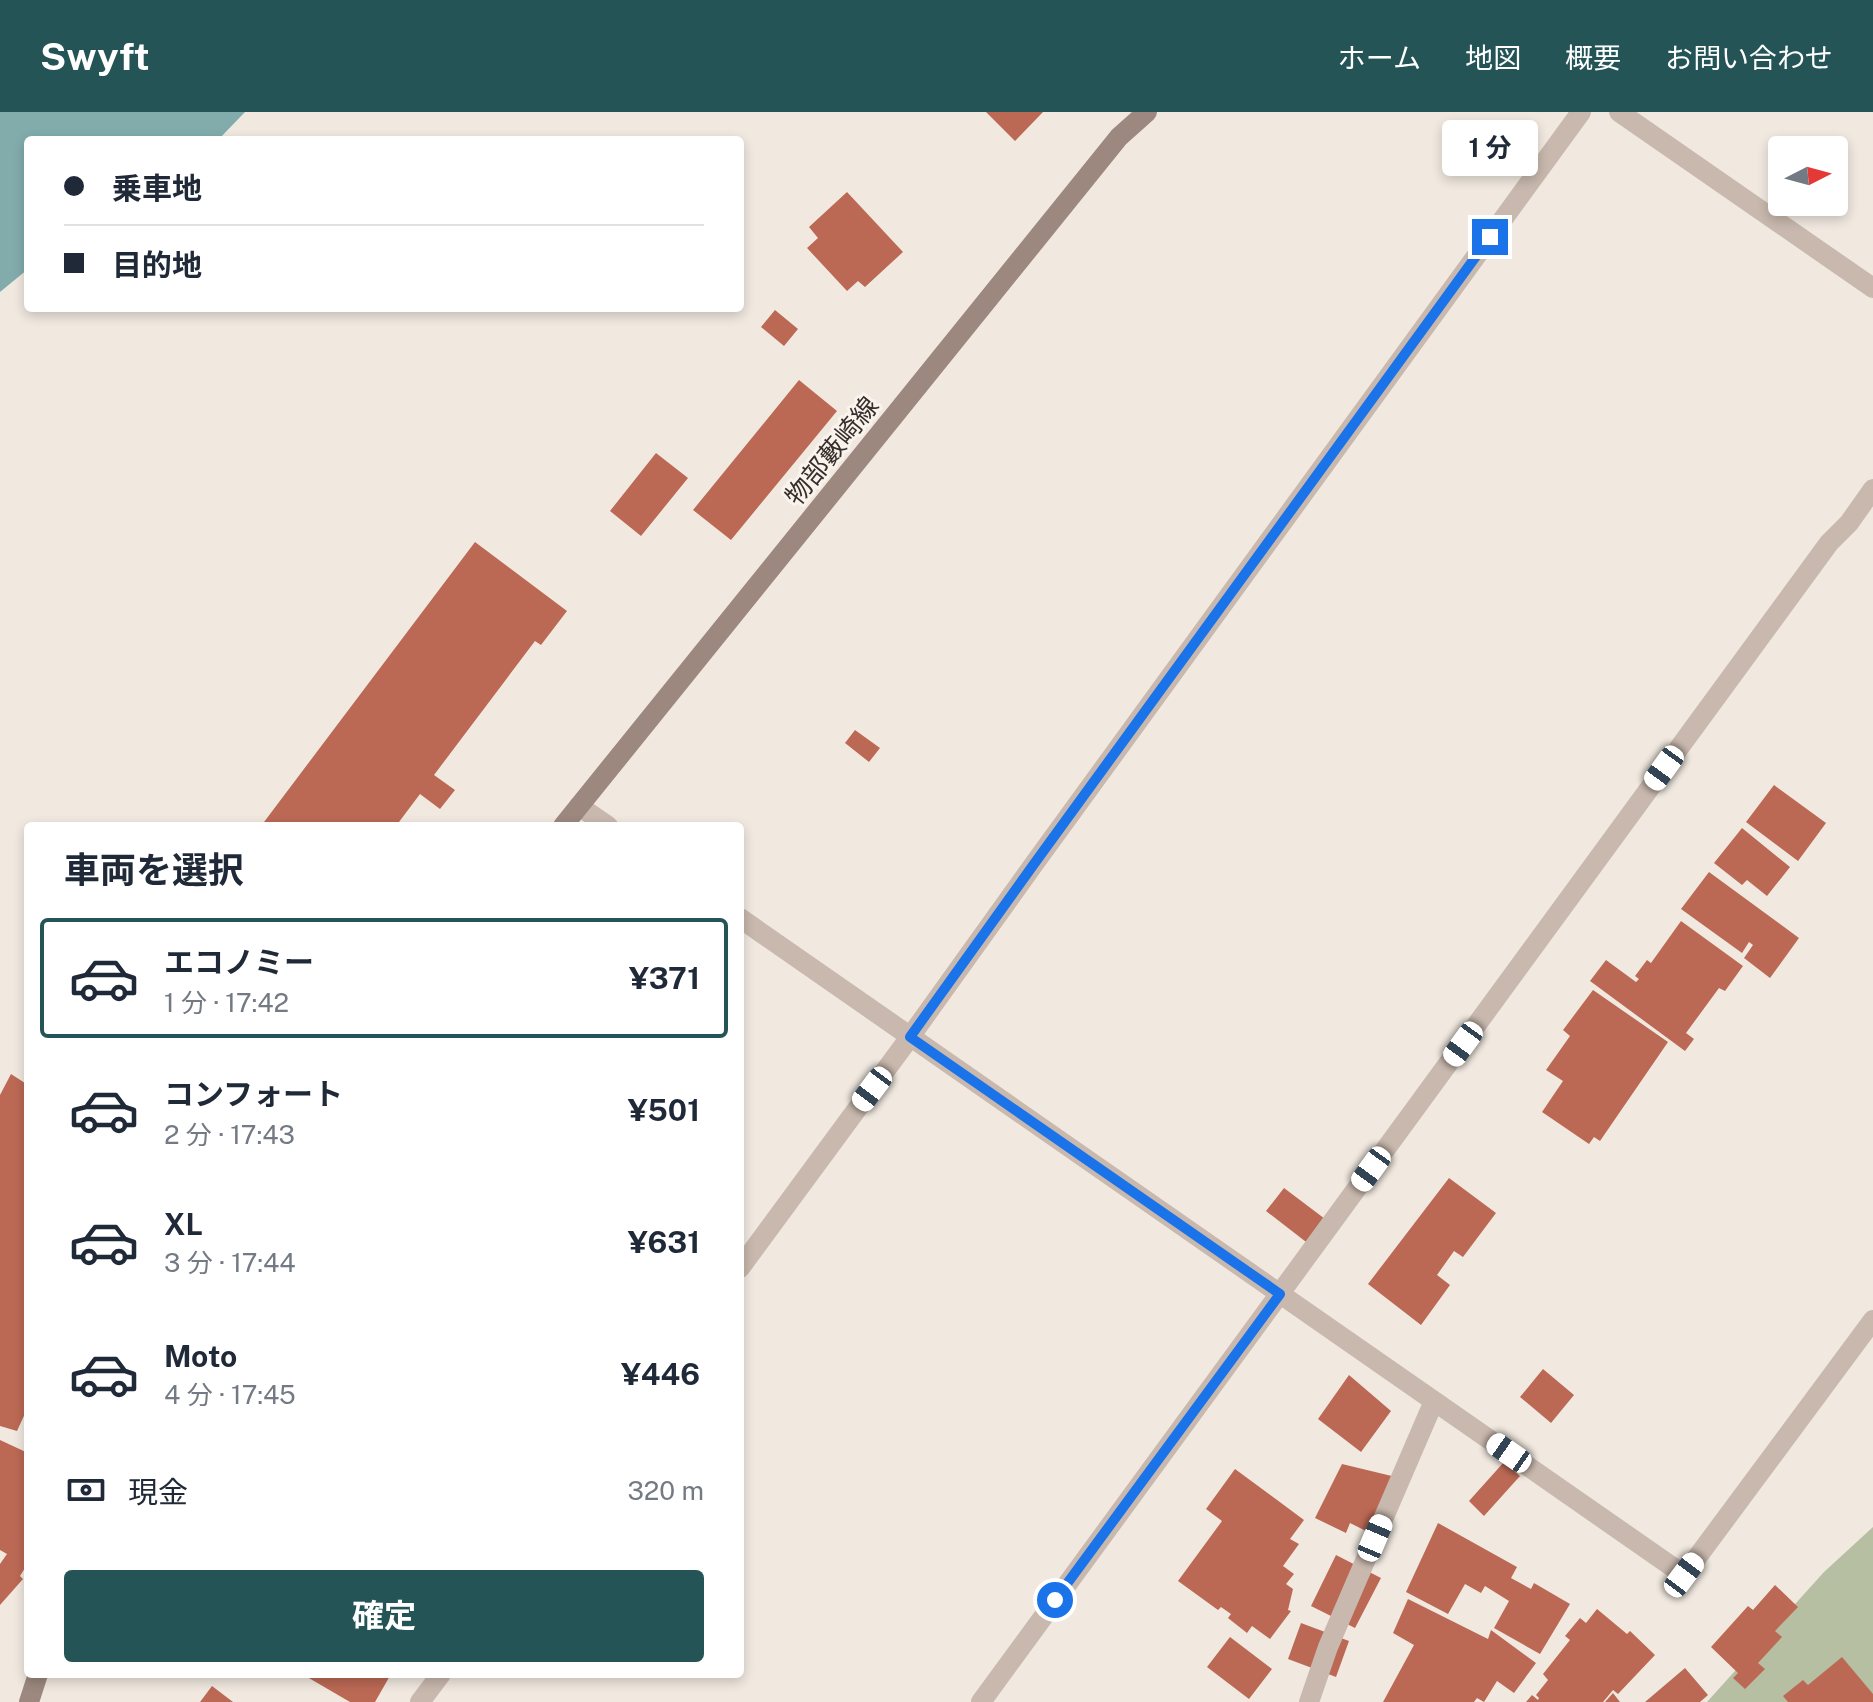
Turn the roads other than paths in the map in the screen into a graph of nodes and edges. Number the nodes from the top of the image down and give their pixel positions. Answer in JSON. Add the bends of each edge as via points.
{"nodes":[{"id":1,"x":1147,"y":112,"type":"edge"},
{"id":2,"x":1581,"y":112,"type":"edge"},
{"id":3,"x":1619,"y":112,"type":"edge"},
{"id":4,"x":1873,"y":288,"type":"edge"},
{"id":5,"x":1873,"y":489,"type":"edge"},
{"id":6,"x":579,"y":806,"type":"junction"},
{"id":7,"x":566,"y":822,"type":"edge"},
{"id":8,"x":602,"y":822,"type":"edge"},
{"id":9,"x":744,"y":921,"type":"edge"},
{"id":10,"x":910,"y":1037,"type":"junction"},
{"id":11,"x":744,"y":1263,"type":"edge"},
{"id":12,"x":1280,"y":1294,"type":"junction"},
{"id":13,"x":1873,"y":1320,"type":"edge"},
{"id":14,"x":1434,"y":1401,"type":"junction"},
{"id":15,"x":37,"y":1678,"type":"edge"},
{"id":16,"x":438,"y":1678,"type":"edge"},
{"id":17,"x":29,"y":1702,"type":"edge"},
{"id":18,"x":420,"y":1702,"type":"edge"},
{"id":19,"x":981,"y":1702,"type":"edge"},
{"id":20,"x":1309,"y":1702,"type":"edge"}],
"edges":[{"from":1,"to":6,"type":"main road","name":"物部藪崎線","via":[[1119,137]]},
{"from":2,"to":10,"type":"street"},
{"from":3,"to":4,"type":"street"},
{"from":5,"to":12,"type":"street"},
{"from":6,"to":7,"type":"main road","name":"物部藪崎線"},
{"from":6,"to":8,"type":"street"},
{"from":9,"to":10,"type":"street"},
{"from":10,"to":11,"type":"street"},
{"from":10,"to":12,"type":"street"},
{"from":12,"to":14,"type":"street"},
{"from":12,"to":19,"type":"street"},
{"from":13,"to":14,"type":"street","via":[[1684,1575]]},
{"from":14,"to":20,"type":"street"},
{"from":15,"to":17,"type":"main road"},
{"from":16,"to":18,"type":"street"}]}
